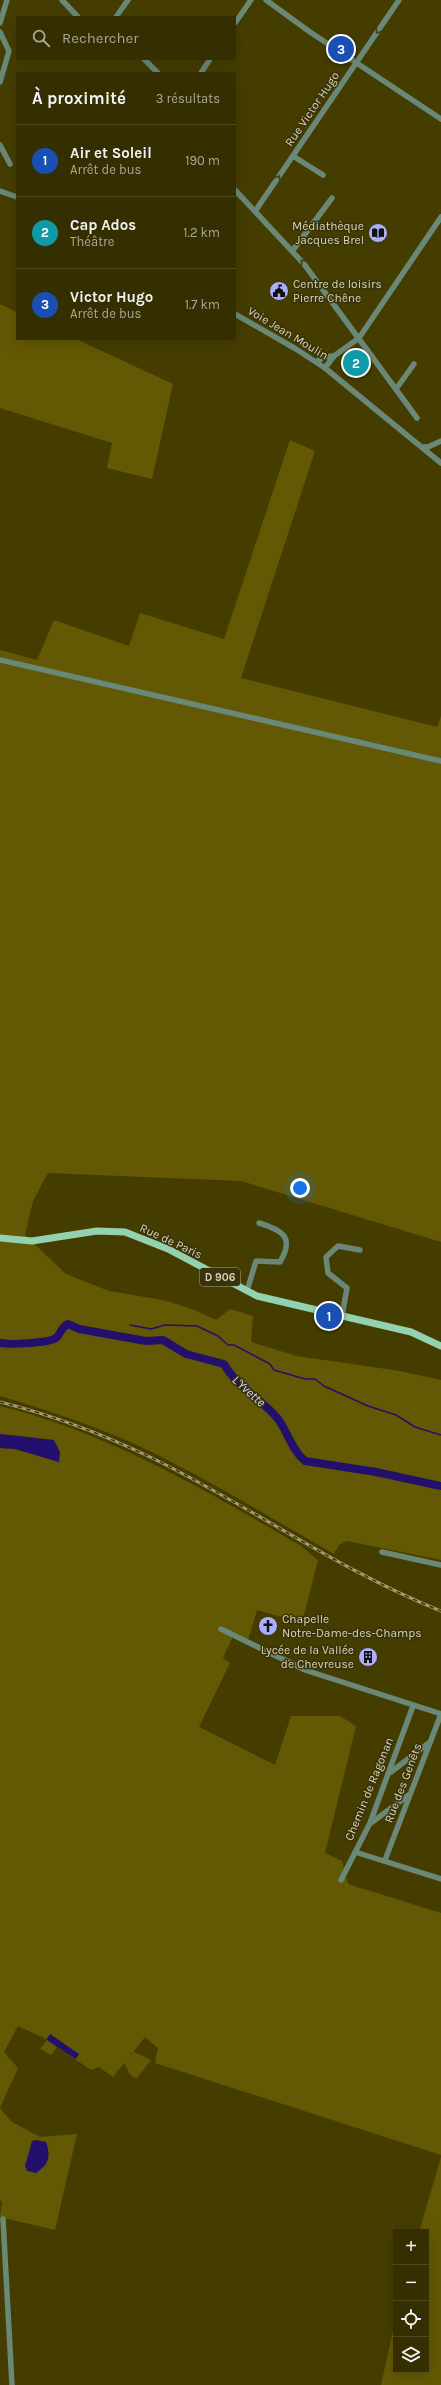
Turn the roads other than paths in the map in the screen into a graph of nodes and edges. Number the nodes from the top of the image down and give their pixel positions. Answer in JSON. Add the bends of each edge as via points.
{"nodes":[{"id":1,"x":7,"y":0,"type":"edge"},
{"id":2,"x":62,"y":0,"type":"edge"},
{"id":3,"x":128,"y":0,"type":"edge"},
{"id":4,"x":251,"y":0,"type":"edge"},
{"id":5,"x":266,"y":0,"type":"edge"},
{"id":6,"x":399,"y":0,"type":"edge"},
{"id":7,"x":77,"y":16,"type":"edge"},
{"id":8,"x":117,"y":16,"type":"edge"},
{"id":9,"x":236,"y":22,"type":"edge"},
{"id":10,"x":0,"y":23,"type":"edge"},
{"id":11,"x":0,"y":32,"type":"edge"},
{"id":12,"x":145,"y":60,"type":"edge"},
{"id":13,"x":209,"y":60,"type":"edge"},
{"id":14,"x":356,"y":63,"type":"junction"},
{"id":15,"x":157,"y":72,"type":"edge"},
{"id":16,"x":202,"y":72,"type":"edge"},
{"id":17,"x":0,"y":82,"type":"edge"},
{"id":18,"x":441,"y":119,"type":"edge"},
{"id":19,"x":0,"y":145,"type":"edge"},
{"id":20,"x":293,"y":156,"type":"junction"},
{"id":21,"x":10,"y":164,"type":"dead end"},
{"id":22,"x":323,"y":175,"type":"dead end"},
{"id":23,"x":0,"y":191,"type":"edge"},
{"id":24,"x":236,"y":191,"type":"edge"},
{"id":25,"x":16,"y":197,"type":"edge"},
{"id":26,"x":332,"y":198,"type":"dead end"},
{"id":27,"x":256,"y":210,"type":"junction"},
{"id":28,"x":441,"y":217,"type":"edge"},
{"id":29,"x":292,"y":250,"type":"junction"},
{"id":30,"x":236,"y":315,"type":"edge"},
{"id":31,"x":359,"y":338,"type":"junction"},
{"id":32,"x":334,"y":356,"type":"junction"},
{"id":33,"x":316,"y":362,"type":"junction"},
{"id":34,"x":414,"y":364,"type":"dead end"},
{"id":35,"x":325,"y":368,"type":"junction"},
{"id":36,"x":396,"y":389,"type":"junction"},
{"id":37,"x":417,"y":418,"type":"dead end"},
{"id":38,"x":441,"y":441,"type":"edge"},
{"id":39,"x":422,"y":447,"type":"junction"},
{"id":40,"x":440,"y":460,"type":"edge"},
{"id":41,"x":0,"y":660,"type":"edge"},
{"id":42,"x":441,"y":761,"type":"edge"},
{"id":43,"x":259,"y":1224,"type":"dead end"},
{"id":44,"x":0,"y":1238,"type":"edge"},
{"id":45,"x":360,"y":1250,"type":"dead end"},
{"id":46,"x":247,"y":1291,"type":"junction"},
{"id":47,"x":342,"y":1316,"type":"junction"},
{"id":48,"x":441,"y":1346,"type":"edge"},
{"id":49,"x":382,"y":1552,"type":"dead end"},
{"id":50,"x":441,"y":1565,"type":"edge"},
{"id":51,"x":221,"y":1629,"type":"dead end"},
{"id":52,"x":414,"y":1706,"type":"junction"},
{"id":53,"x":441,"y":1714,"type":"edge"},
{"id":54,"x":431,"y":1741,"type":"junction"},
{"id":55,"x":391,"y":1772,"type":"junction"},
{"id":56,"x":411,"y":1793,"type":"junction"},
{"id":57,"x":370,"y":1823,"type":"junction"},
{"id":58,"x":355,"y":1852,"type":"junction"},
{"id":59,"x":385,"y":1860,"type":"junction"},
{"id":60,"x":441,"y":1879,"type":"edge"},
{"id":61,"x":341,"y":1880,"type":"dead end"},
{"id":62,"x":3,"y":2219,"type":"dead end"},
{"id":63,"x":12,"y":2385,"type":"edge"}],
"edges":[{"from":1,"to":10,"type":"street"},
{"from":2,"to":7,"type":"street"},
{"from":3,"to":8,"type":"street"},
{"from":4,"to":9,"type":"street"},
{"from":5,"to":14,"type":"street"},
{"from":6,"to":14,"type":"street","name":"Rue Victor Hugo","one_way":true},
{"from":11,"to":17,"type":"street","via":[[9,51]]},
{"from":12,"to":15,"type":"street"},
{"from":13,"to":16,"type":"street"},
{"from":14,"to":18,"type":"street"},
{"from":14,"to":20,"type":"street","name":"Rue Victor Hugo"},
{"from":19,"to":21,"type":"street"},
{"from":20,"to":22,"type":"street"},
{"from":27,"to":20,"type":"street","name":"Rue Victor Hugo","one_way":true},
{"from":23,"to":25,"type":"street"},
{"from":24,"to":27,"type":"street"},
{"from":26,"to":29,"type":"street"},
{"from":27,"to":29,"type":"street"},
{"from":28,"to":31,"type":"street"},
{"from":31,"to":29,"type":"street","one_way":true},
{"from":30,"to":33,"type":"street","name":"Voie Jean Moulin"},
{"from":31,"to":32,"type":"street"},
{"from":31,"to":36,"type":"street"},
{"from":32,"to":33,"type":"street","via":[[324,357]]},
{"from":32,"to":35,"type":"street"},
{"from":33,"to":35,"type":"street","name":"Voie Jean Moulin"},
{"from":34,"to":36,"type":"street"},
{"from":35,"to":39,"type":"street","name":"Voie Jean Moulin"},
{"from":36,"to":37,"type":"street"},
{"from":38,"to":39,"type":"street"},
{"from":39,"to":40,"type":"street","name":"Voie Jean Moulin"},
{"from":41,"to":42,"type":"street"},
{"from":43,"to":46,"type":"street","via":[[282,1232],[287,1250],[280,1262],[256,1261]]},
{"from":44,"to":46,"type":"main road","name":"Rue de Paris","number":"D 906","via":[[32,1241],[97,1231],[125,1232],[168,1249]]},
{"from":45,"to":47,"type":"street","via":[[338,1246],[326,1257],[328,1272],[347,1288]]},
{"from":46,"to":47,"type":"main road","name":"Rue de Paris","number":"D 906","via":[[274,1301]]},
{"from":47,"to":48,"type":"main road","name":"Rue de Paris","number":"D 906","via":[[411,1332]]},
{"from":49,"to":50,"type":"street"},
{"from":51,"to":52,"type":"street","via":[[305,1670]]},
{"from":52,"to":53,"type":"street"},
{"from":52,"to":55,"type":"street","name":"Chemin de Ragonan"},
{"from":53,"to":54,"type":"street","name":"Rue des Genêts"},
{"from":54,"to":55,"type":"street"},
{"from":54,"to":56,"type":"street","name":"Rue des Genêts"},
{"from":55,"to":57,"type":"street","name":"Chemin de Ragonan"},
{"from":56,"to":57,"type":"street"},
{"from":56,"to":59,"type":"street","name":"Rue des Genêts"},
{"from":57,"to":58,"type":"street","name":"Chemin de Ragonan"},
{"from":58,"to":59,"type":"street"},
{"from":58,"to":61,"type":"street","name":"Chemin de Ragonan"},
{"from":59,"to":60,"type":"street"},
{"from":62,"to":63,"type":"street"}]}
